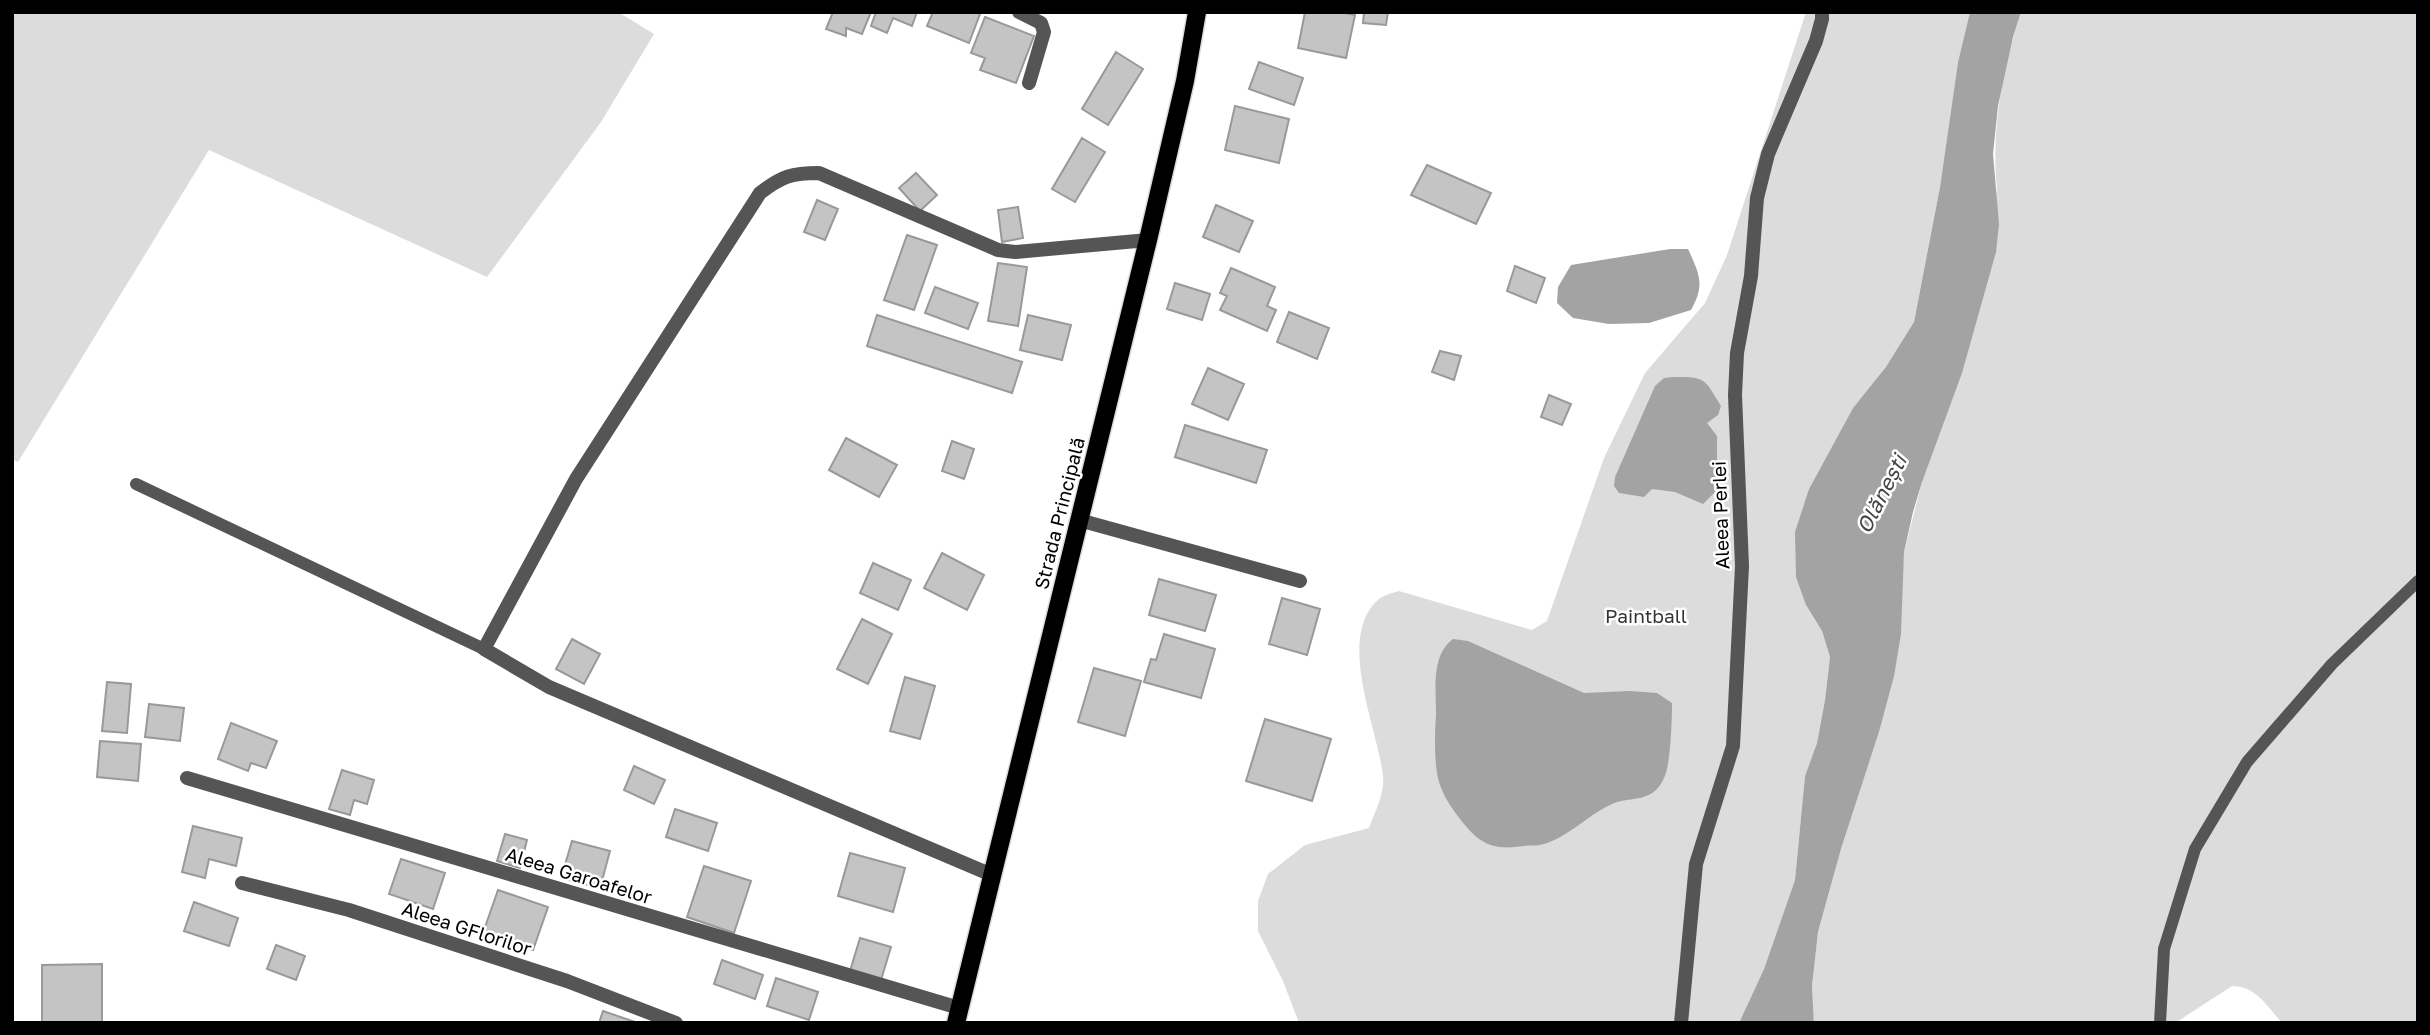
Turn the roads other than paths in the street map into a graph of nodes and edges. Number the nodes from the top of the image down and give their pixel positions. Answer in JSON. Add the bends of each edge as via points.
{"nodes":[{"id":1,"x":1019,"y":12,"type":"edge"},
{"id":2,"x":1198,"y":12,"type":"edge"},
{"id":3,"x":1822,"y":12,"type":"edge"},
{"id":4,"x":1029,"y":83,"type":"dead end"},
{"id":5,"x":1148,"y":240,"type":"junction"},
{"id":6,"x":136,"y":484,"type":"dead end"},
{"id":7,"x":1079,"y":520,"type":"junction"},
{"id":8,"x":1300,"y":581,"type":"dead end"},
{"id":9,"x":2418,"y":581,"type":"edge"},
{"id":10,"x":484,"y":649,"type":"junction"},
{"id":11,"x":187,"y":778,"type":"dead end"},
{"id":12,"x":992,"y":875,"type":"junction"},
{"id":13,"x":242,"y":883,"type":"dead end"},
{"id":14,"x":958,"y":1016,"type":"edge"},
{"id":15,"x":676,"y":1023,"type":"edge"},
{"id":16,"x":1681,"y":1023,"type":"edge"},
{"id":17,"x":2160,"y":1023,"type":"edge"}],
"edges":[{"from":1,"to":4,"type":"street","via":[[1041,23],[1044,32]]},
{"from":2,"to":5,"type":"main road","name":"Strada Principală"},
{"from":3,"to":16,"type":"street","name":"Aleea Perlei","via":[[1816,41],[1768,155],[1757,198],[1735,396],[1742,566],[1733,746],[1696,864]]},
{"from":5,"to":7,"type":"main road","name":"Strada Principală"},
{"from":5,"to":10,"type":"street","via":[[998,250],[820,173],[778,179],[754,201],[576,478]]},
{"from":6,"to":10,"type":"lane"},
{"from":7,"to":8,"type":"street"},
{"from":7,"to":12,"type":"main road","name":"Strada Principală"},
{"from":9,"to":17,"type":"lane","via":[[2332,664],[2247,762],[2195,849],[2164,949]]},
{"from":10,"to":12,"type":"street","via":[[549,687]]},
{"from":11,"to":14,"type":"street","name":"Aleea Garoafelor"},
{"from":12,"to":14,"type":"main road","name":"Strada Principală"},
{"from":13,"to":15,"type":"street","name":"Aleea GFlorilor","via":[[349,910],[566,981]]}]}
